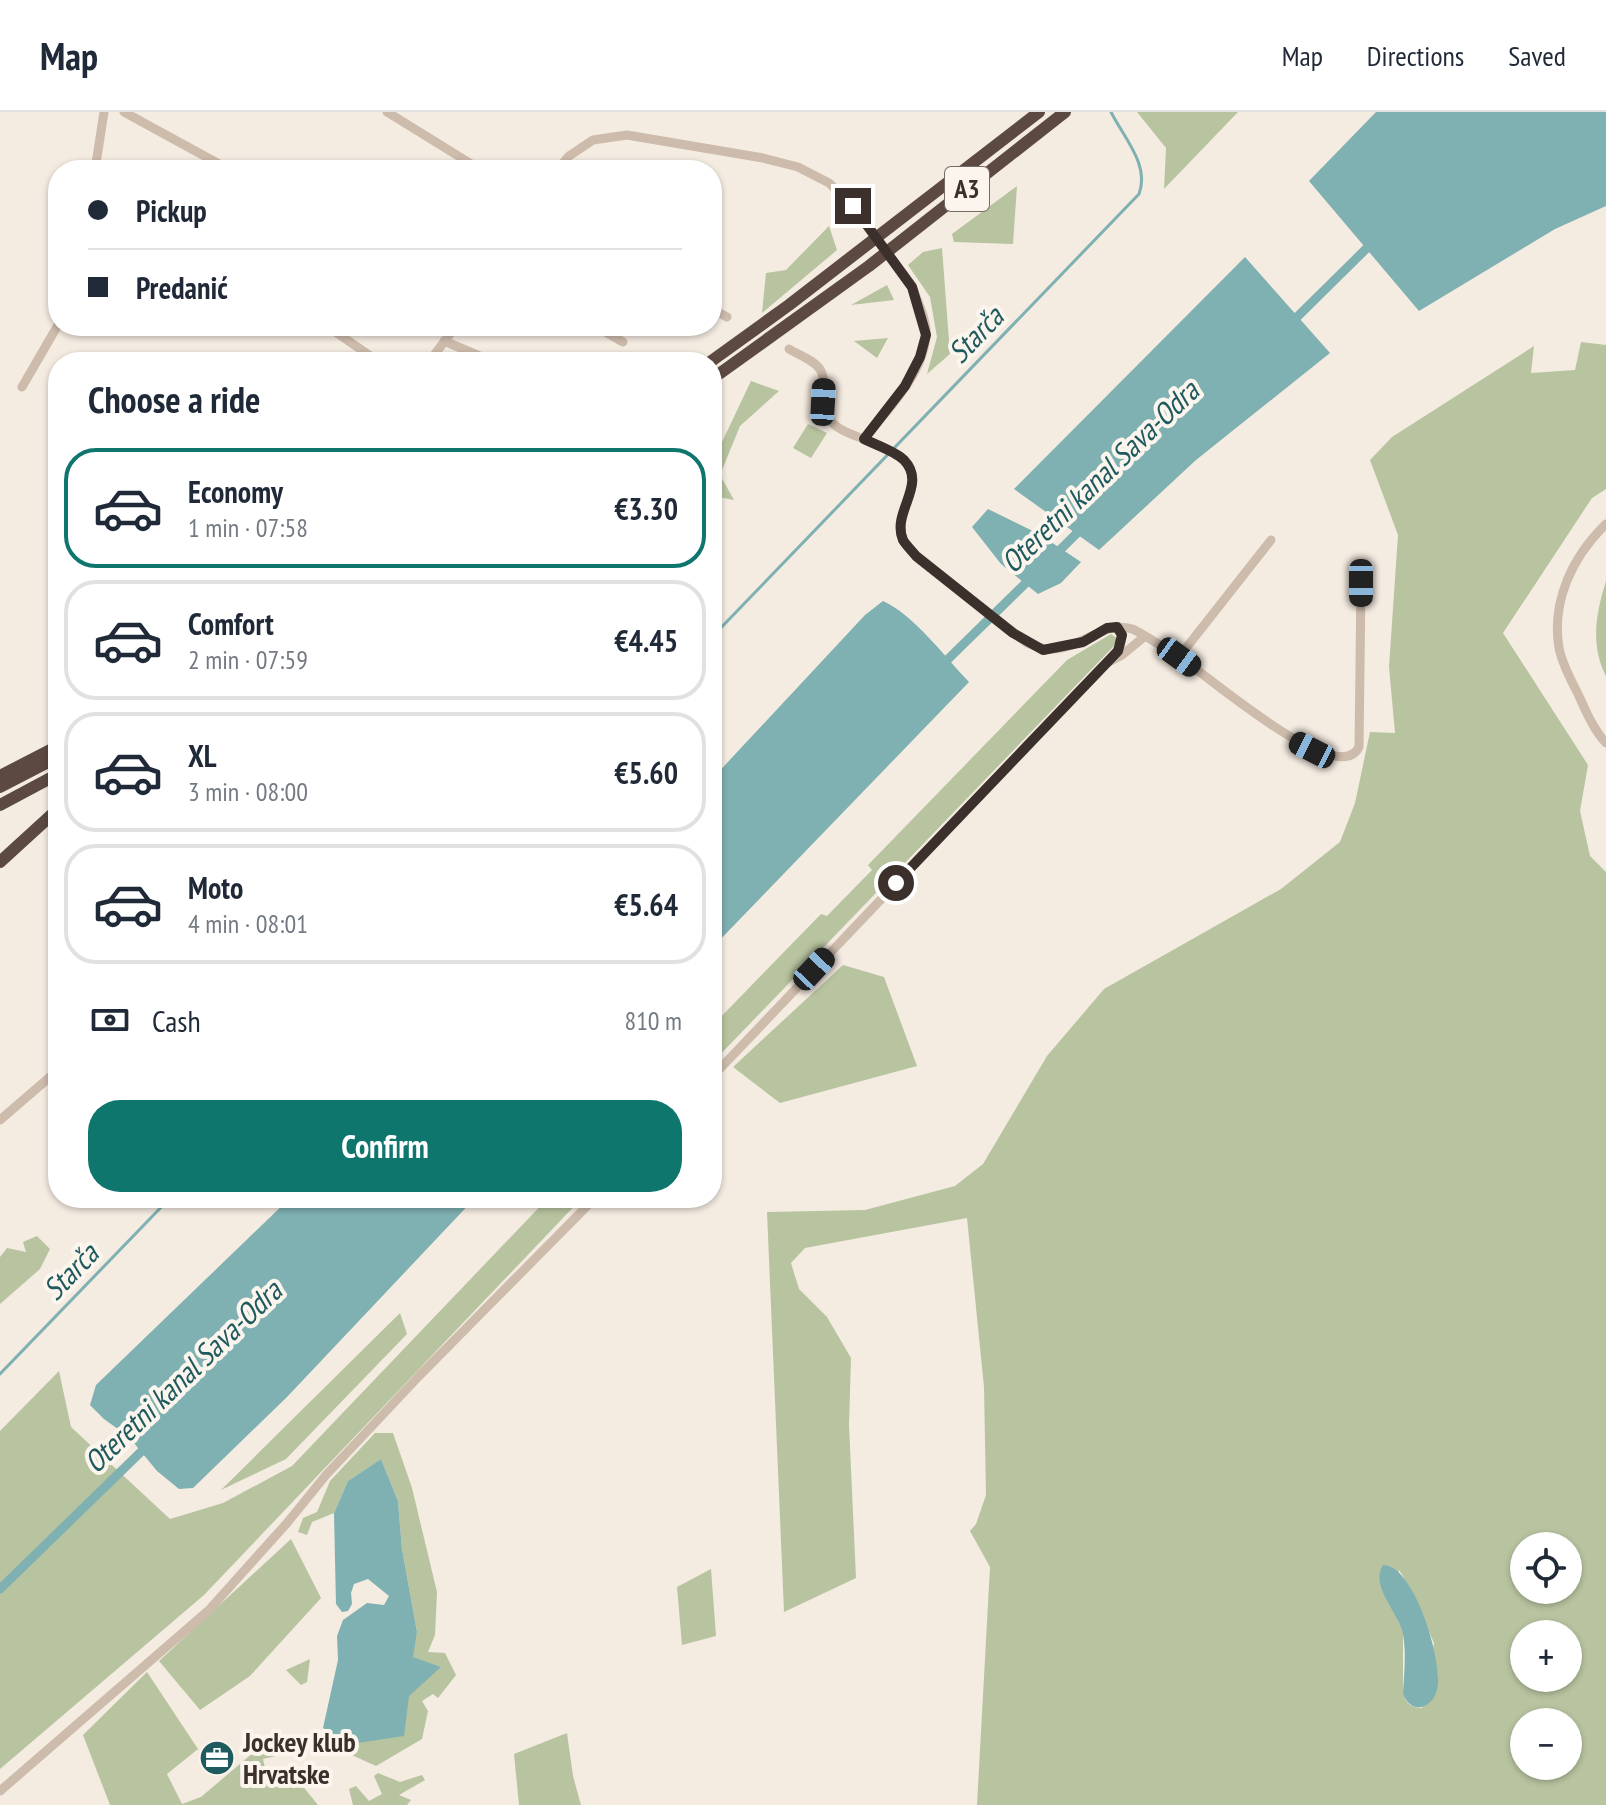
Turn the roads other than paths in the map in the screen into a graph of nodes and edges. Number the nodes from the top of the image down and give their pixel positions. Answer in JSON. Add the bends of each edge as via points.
{"nodes":[{"id":1,"x":104,"y":112,"type":"edge"},
{"id":2,"x":124,"y":112,"type":"edge"},
{"id":3,"x":387,"y":112,"type":"edge"},
{"id":4,"x":1039,"y":112,"type":"edge"},
{"id":5,"x":1065,"y":112,"type":"edge"},
{"id":6,"x":97,"y":160,"type":"edge"},
{"id":7,"x":212,"y":160,"type":"edge"},
{"id":8,"x":465,"y":160,"type":"edge"},
{"id":9,"x":566,"y":160,"type":"edge"},
{"id":10,"x":722,"y":314,"type":"edge"},
{"id":11,"x":727,"y":317,"type":"dead end"},
{"id":12,"x":52,"y":336,"type":"edge"},
{"id":13,"x":341,"y":336,"type":"edge"},
{"id":14,"x":448,"y":336,"type":"edge"},
{"id":15,"x":612,"y":336,"type":"edge"},
{"id":16,"x":444,"y":341,"type":"junction"},
{"id":17,"x":623,"y":342,"type":"dead end"},
{"id":18,"x":789,"y":349,"type":"dead end"},
{"id":19,"x":365,"y":352,"type":"edge"},
{"id":20,"x":436,"y":352,"type":"edge"},
{"id":21,"x":470,"y":352,"type":"edge"},
{"id":22,"x":722,"y":353,"type":"edge"},
{"id":23,"x":722,"y":372,"type":"edge"},
{"id":24,"x":22,"y":387,"type":"dead end"},
{"id":25,"x":864,"y":439,"type":"junction"},
{"id":26,"x":1606,"y":524,"type":"edge"},
{"id":27,"x":1271,"y":540,"type":"dead end"},
{"id":28,"x":1361,"y":583,"type":"dead end"},
{"id":29,"x":1117,"y":627,"type":"junction"},
{"id":30,"x":1144,"y":637,"type":"junction"},
{"id":31,"x":1179,"y":657,"type":"junction"},
{"id":32,"x":1105,"y":664,"type":"junction"},
{"id":33,"x":1606,"y":743,"type":"edge"},
{"id":34,"x":48,"y":751,"type":"edge"},
{"id":35,"x":48,"y":762,"type":"edge"},
{"id":36,"x":0,"y":776,"type":"edge"},
{"id":37,"x":48,"y":779,"type":"edge"},
{"id":38,"x":0,"y":787,"type":"edge"},
{"id":39,"x":0,"y":805,"type":"edge"},
{"id":40,"x":48,"y":818,"type":"edge"},
{"id":41,"x":0,"y":862,"type":"edge"},
{"id":42,"x":722,"y":1066,"type":"edge"},
{"id":43,"x":48,"y":1079,"type":"edge"},
{"id":44,"x":0,"y":1120,"type":"edge"},
{"id":45,"x":585,"y":1208,"type":"edge"},
{"id":46,"x":0,"y":1791,"type":"edge"}],
"edges":[{"from":1,"to":6,"type":"street"},
{"from":2,"to":7,"type":"street"},
{"from":3,"to":8,"type":"street"},
{"from":4,"to":22,"type":"highway","number":"A3"},
{"from":5,"to":23,"type":"highway","number":"A3","via":[[869,266]]},
{"from":9,"to":25,"type":"street","bridge":true,"via":[[593,140],[627,135],[763,158],[829,183],[853,206],[912,287],[926,335],[905,386]]},
{"from":10,"to":11,"type":"street"},
{"from":12,"to":24,"type":"street"},
{"from":13,"to":19,"type":"street"},
{"from":14,"to":16,"type":"street"},
{"from":15,"to":17,"type":"street"},
{"from":16,"to":20,"type":"street"},
{"from":16,"to":21,"type":"street"},
{"from":18,"to":25,"type":"street","via":[[822,372],[824,412],[830,422]]},
{"from":25,"to":29,"type":"street","via":[[904,460],[914,481],[902,513],[903,540],[1013,633],[1043,650],[1083,642]]},
{"from":26,"to":33,"type":"street","via":[[1567,578],[1558,624],[1559,649],[1569,675]]},
{"from":27,"to":31,"type":"street"},
{"from":28,"to":31,"type":"street","via":[[1359,737],[1356,752],[1349,756],[1298,743]]},
{"from":29,"to":30,"type":"street"},
{"from":29,"to":32,"type":"street","via":[[1122,635],[1118,651]]},
{"from":30,"to":31,"type":"street"},
{"from":30,"to":32,"type":"street"},
{"from":32,"to":42,"type":"street"},
{"from":34,"to":36,"type":"highway"},
{"from":35,"to":38,"type":"highway"},
{"from":37,"to":39,"type":"highway"},
{"from":40,"to":41,"type":"highway"},
{"from":43,"to":44,"type":"street"},
{"from":45,"to":46,"type":"street","via":[[326,1475],[209,1610]]}]}
